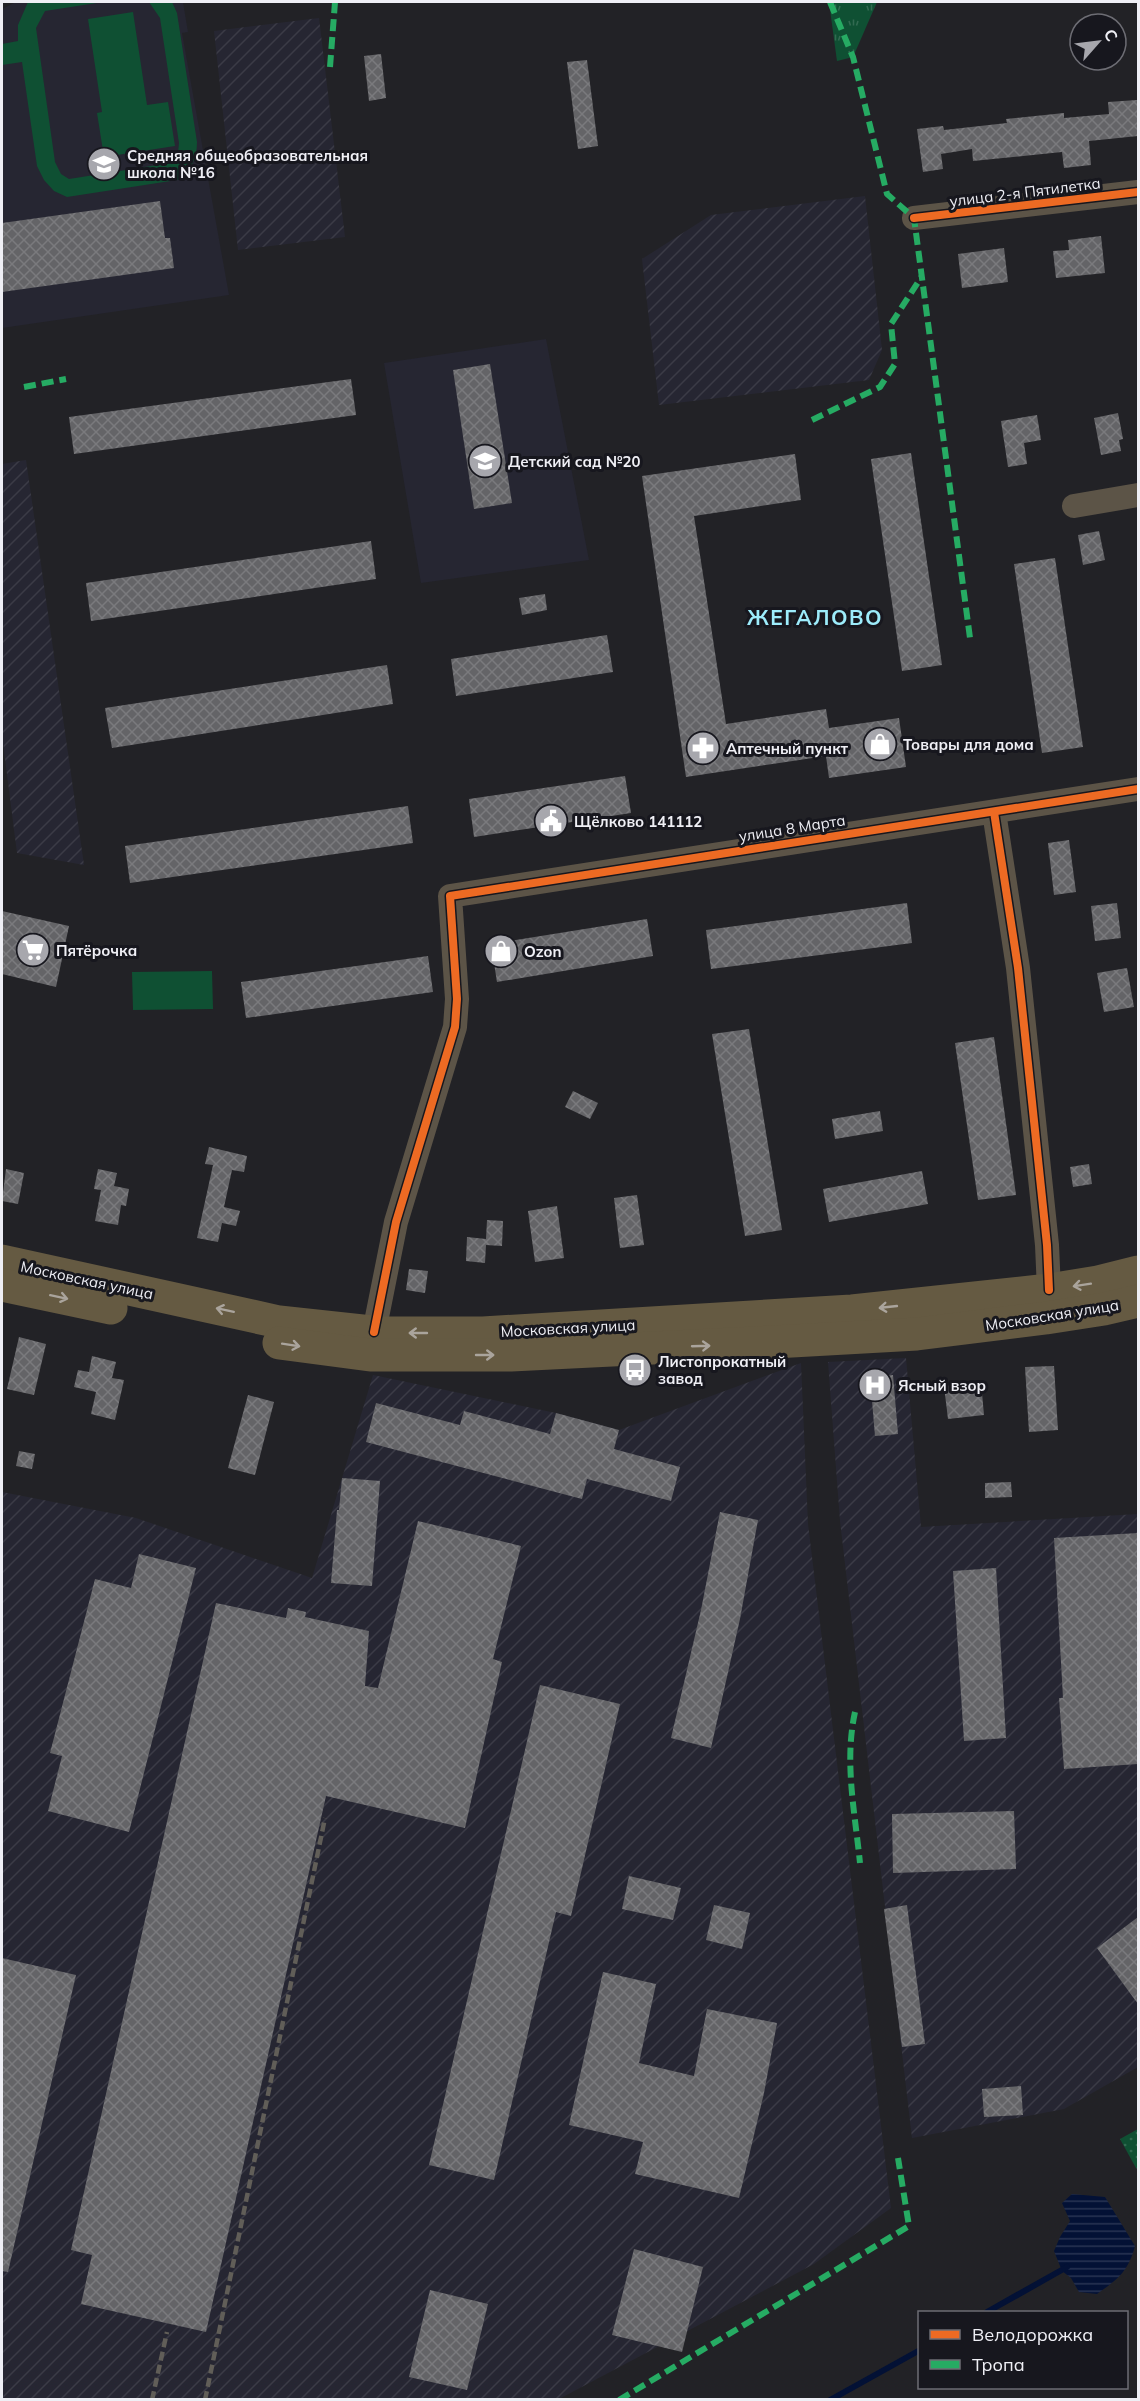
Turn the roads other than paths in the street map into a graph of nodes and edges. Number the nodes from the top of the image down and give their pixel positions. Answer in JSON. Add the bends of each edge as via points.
{"nodes":[{"id":1,"x":1138,"y":192,"type":"edge"},
{"id":2,"x":914,"y":218,"type":"dead end"},
{"id":3,"x":1138,"y":495,"type":"edge"},
{"id":4,"x":1074,"y":506,"type":"dead end"},
{"id":5,"x":1138,"y":789,"type":"edge"},
{"id":6,"x":994,"y":812,"type":"junction"},
{"id":7,"x":2,"y":1261,"type":"edge"},
{"id":8,"x":1138,"y":1272,"type":"edge"},
{"id":9,"x":2,"y":1285,"type":"edge"},
{"id":10,"x":1049,"y":1290,"type":"junction"},
{"id":11,"x":1138,"y":1301,"type":"edge"},
{"id":12,"x":374,"y":1332,"type":"junction"}],
"edges":[{"from":1,"to":2,"type":"street","name":"улица 2-я Пятилетка"},
{"from":3,"to":4,"type":"street"},
{"from":5,"to":6,"type":"street","name":"улица 8 Марта"},
{"from":6,"to":10,"type":"street","via":[[1018,968]]},
{"from":6,"to":12,"type":"street","name":"улица 8 Марта","via":[[450,896],[457,999],[455,1027],[396,1222]]},
{"from":12,"to":7,"type":"main road","name":"Московская улица","one_way":true,"via":[[279,1322]]},
{"from":8,"to":10,"type":"main road","name":"Московская улица","one_way":true},
{"from":9,"to":11,"type":"main road","name":"Московская улица","one_way":true,"via":[[262,1340],[370,1355],[511,1355],[868,1338],[1046,1318]]},
{"from":10,"to":12,"type":"main road","name":"Московская улица","one_way":true,"via":[[852,1311],[483,1333]]}]}
